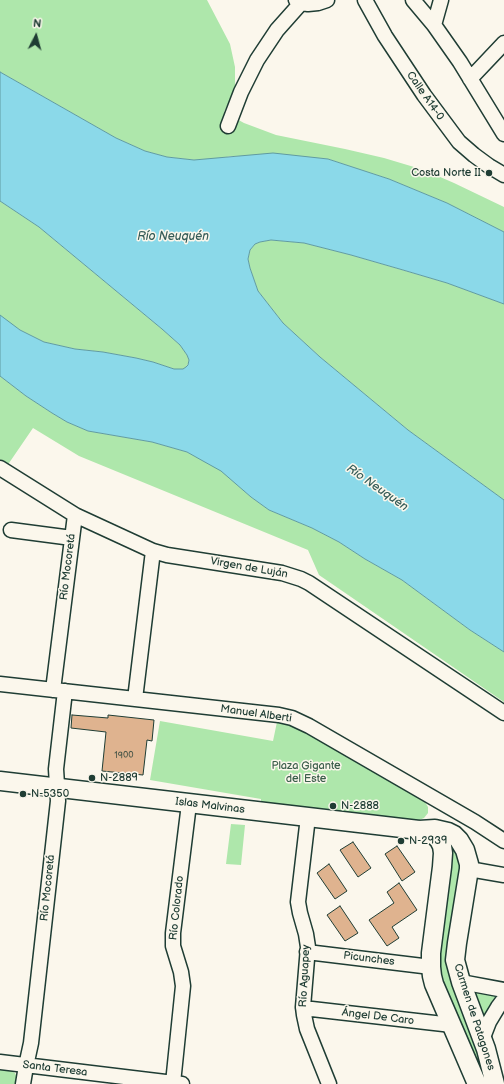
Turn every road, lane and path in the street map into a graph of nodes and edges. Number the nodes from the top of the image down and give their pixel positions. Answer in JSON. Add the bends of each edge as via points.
{"nodes":[{"id":1,"x":327,"y":0,"type":"edge"},
{"id":2,"x":365,"y":0,"type":"edge"},
{"id":3,"x":413,"y":0,"type":"edge"},
{"id":4,"x":441,"y":0,"type":"edge"},
{"id":5,"x":298,"y":1,"type":"edge"},
{"id":6,"x":434,"y":25,"type":"junction"},
{"id":7,"x":504,"y":43,"type":"edge"},
{"id":8,"x":470,"y":79,"type":"junction"},
{"id":9,"x":228,"y":126,"type":"dead end"},
{"id":10,"x":504,"y":134,"type":"edge"},
{"id":11,"x":504,"y":174,"type":"edge"},
{"id":12,"x":0,"y":468,"type":"edge"},
{"id":13,"x":75,"y":515,"type":"junction"},
{"id":14,"x":11,"y":530,"type":"dead end"},
{"id":15,"x":72,"y":538,"type":"junction"},
{"id":16,"x":153,"y":551,"type":"junction"},
{"id":17,"x":0,"y":684,"type":"edge"},
{"id":18,"x":59,"y":690,"type":"junction"},
{"id":19,"x":135,"y":699,"type":"junction"},
{"id":20,"x":504,"y":713,"type":"edge"},
{"id":21,"x":0,"y":781,"type":"edge"},
{"id":22,"x":58,"y":788,"type":"junction"},
{"id":23,"x":189,"y":804,"type":"junction"},
{"id":24,"x":308,"y":817,"type":"junction"},
{"id":25,"x":419,"y":830,"type":"junction"},
{"id":26,"x":504,"y":840,"type":"edge"},
{"id":27,"x":469,"y":869,"type":"junction"},
{"id":28,"x":504,"y":875,"type":"edge"},
{"id":29,"x":308,"y":952,"type":"junction"},
{"id":30,"x":431,"y":967,"type":"junction"},
{"id":31,"x":461,"y":982,"type":"junction"},
{"id":32,"x":504,"y":990,"type":"edge"},
{"id":33,"x":504,"y":999,"type":"edge"},
{"id":34,"x":303,"y":1008,"type":"junction"},
{"id":35,"x":452,"y":1025,"type":"junction"},
{"id":36,"x":482,"y":1040,"type":"junction"},
{"id":37,"x":0,"y":1062,"type":"edge"},
{"id":38,"x":26,"y":1066,"type":"junction"},
{"id":39,"x":23,"y":1084,"type":"edge"},
{"id":40,"x":178,"y":1084,"type":"edge"},
{"id":41,"x":329,"y":1084,"type":"edge"},
{"id":42,"x":477,"y":1084,"type":"edge"},
{"id":43,"x":495,"y":1084,"type":"edge"}],
"edges":[{"from":1,"to":5,"type":"street","via":[[308,4]]},
{"from":2,"to":11,"type":"street","name":"Calle A14-0","via":[[385,36],[424,95],[459,142],[489,166]]},
{"from":3,"to":6,"type":"street"},
{"from":4,"to":6,"type":"street"},
{"from":5,"to":9,"type":"street","via":[[257,60]]},
{"from":6,"to":8,"type":"street"},
{"from":7,"to":8,"type":"street"},
{"from":8,"to":10,"type":"street"},
{"from":12,"to":13,"type":"street","name":"Virgen de Luján"},
{"from":13,"to":15,"type":"street","name":"Río Mocoretá"},
{"from":13,"to":16,"type":"street","name":"Virgen de Luján"},
{"from":14,"to":15,"type":"street"},
{"from":15,"to":18,"type":"street","name":"Río Mocoretá"},
{"from":16,"to":19,"type":"street"},
{"from":16,"to":20,"type":"street","name":"Virgen de Luján","via":[[282,573],[301,579]]},
{"from":17,"to":18,"type":"street","name":"Manuel Alberti"},
{"from":18,"to":19,"type":"street","name":"Manuel Alberti"},
{"from":18,"to":22,"type":"street","name":"Río Mocoretá"},
{"from":19,"to":26,"type":"street","name":"Manuel Alberti","via":[[279,715],[301,721]]},
{"from":21,"to":22,"type":"main road","name":"Islas Malvinas"},
{"from":22,"to":23,"type":"main road","name":"Islas Malvinas"},
{"from":22,"to":38,"type":"street","name":"Río Mocoretá","via":[[33,1027]]},
{"from":23,"to":24,"type":"main road","name":"Islas Malvinas"},
{"from":23,"to":40,"type":"street","name":"Río Colorado","via":[[173,933],[173,946],[183,986]]},
{"from":24,"to":25,"type":"main road","name":"Islas Malvinas"},
{"from":24,"to":29,"type":"street","name":"Río Aguapey","via":[[298,902]]},
{"from":25,"to":27,"type":"main road","name":"Carmen de Patagones","via":[[442,830],[454,835],[465,850]]},
{"from":25,"to":30,"type":"main road","name":"Carmen de Patagones","via":[[435,836],[443,852]]},
{"from":27,"to":28,"type":"street"},
{"from":27,"to":31,"type":"main road","name":"Carmen de Patagones","via":[[455,952]]},
{"from":29,"to":30,"type":"street","name":"Picunches"},
{"from":29,"to":34,"type":"street","name":"Río Aguapey"},
{"from":30,"to":35,"type":"main road","name":"Carmen de Patagones","via":[[434,984]]},
{"from":31,"to":32,"type":"street"},
{"from":31,"to":36,"type":"main road","name":"Carmen de Patagones"},
{"from":33,"to":36,"type":"street","via":[[489,1022]]},
{"from":34,"to":35,"type":"street","name":"Ángel De Caro"},
{"from":34,"to":41,"type":"street","name":"Río Aguapey","via":[[307,1028]]},
{"from":35,"to":42,"type":"main road","name":"Carmen de Patagones"},
{"from":36,"to":43,"type":"main road","name":"Carmen de Patagones"},
{"from":37,"to":38,"type":"street","name":"Santa Teresa"},
{"from":38,"to":39,"type":"street","name":"Río Mocoretá"},
{"from":38,"to":40,"type":"street","name":"Santa Teresa"}]}
